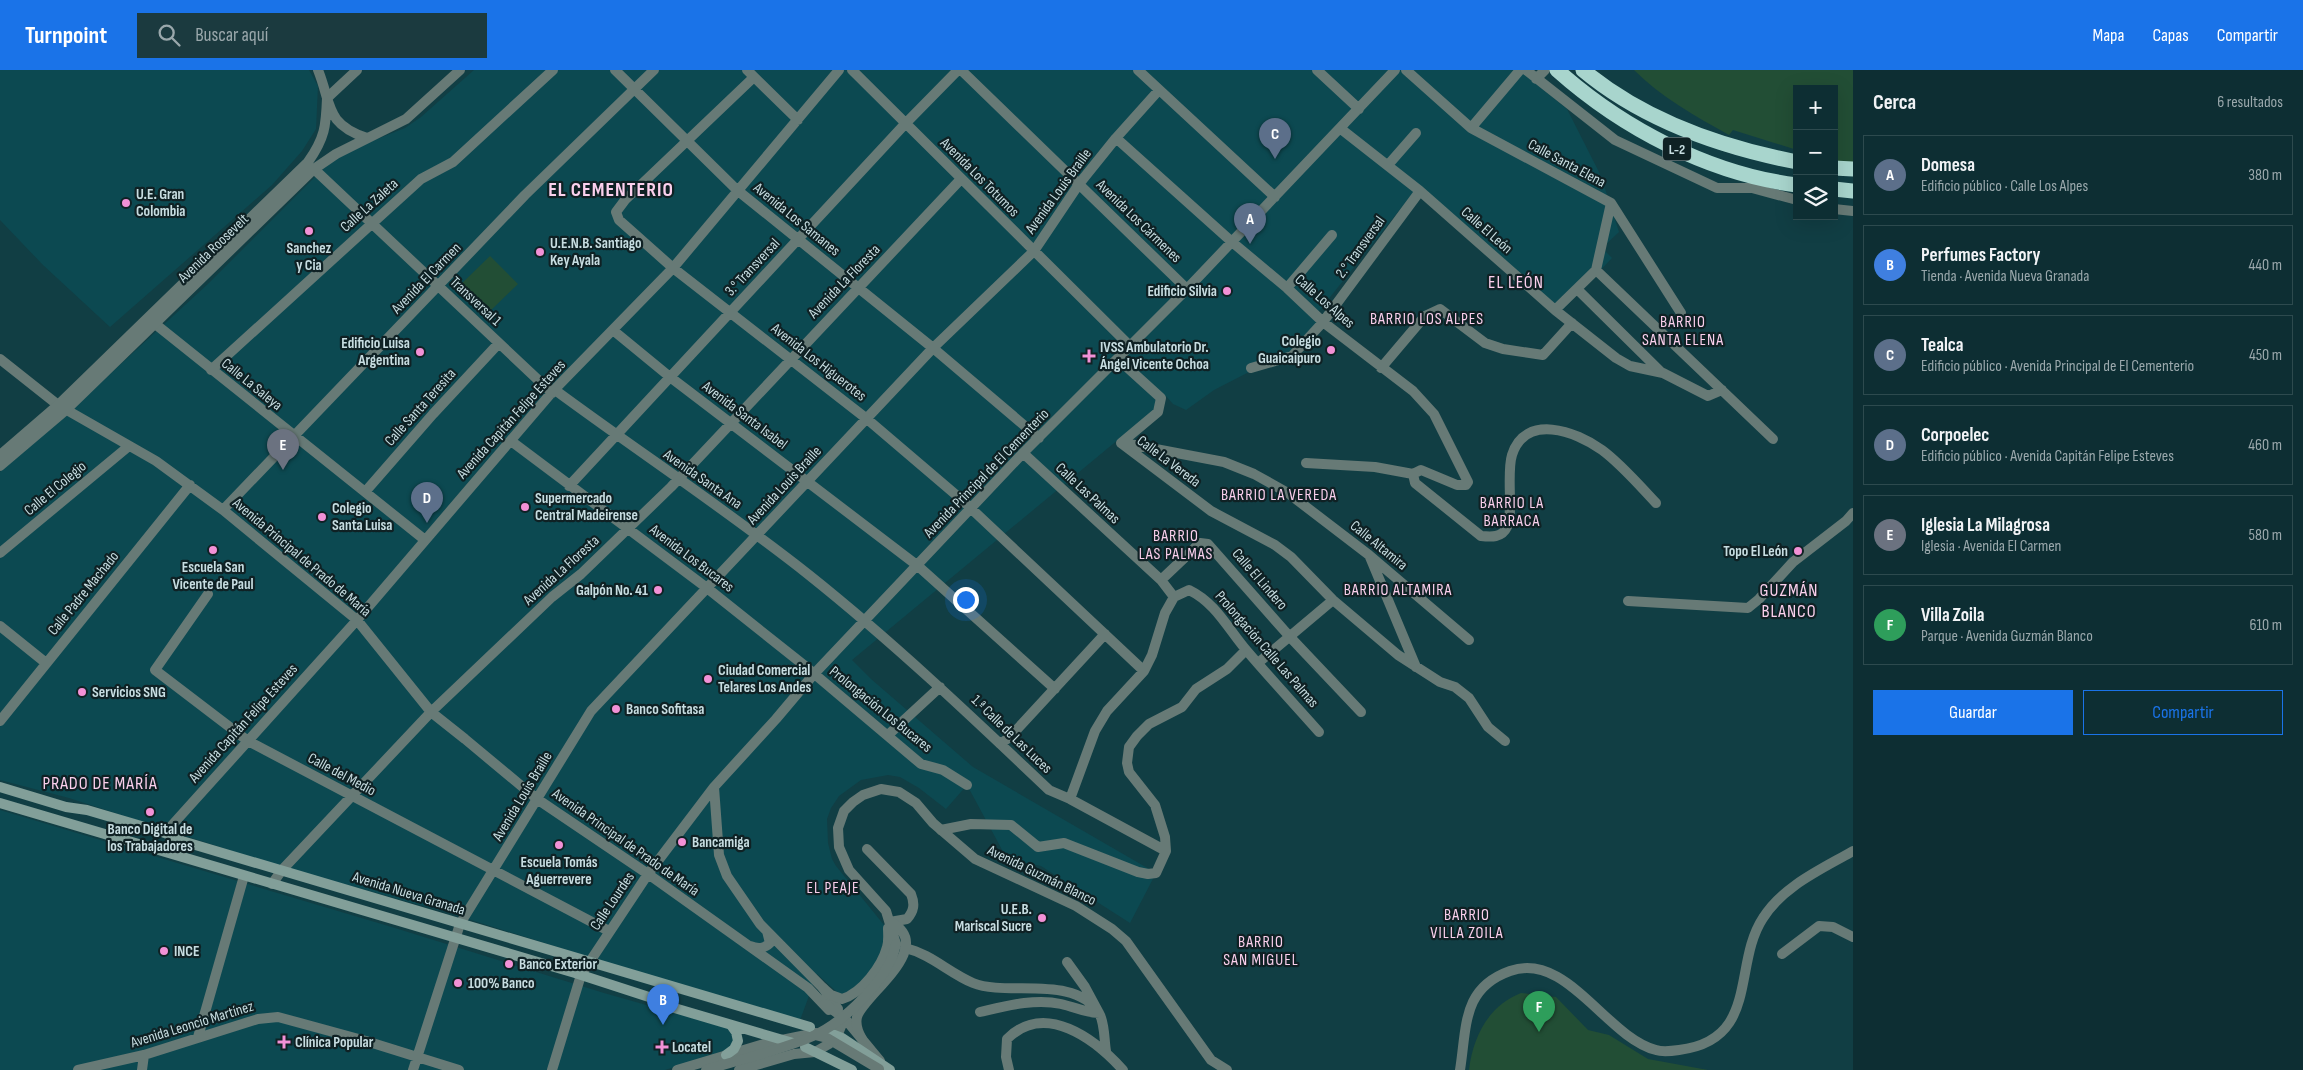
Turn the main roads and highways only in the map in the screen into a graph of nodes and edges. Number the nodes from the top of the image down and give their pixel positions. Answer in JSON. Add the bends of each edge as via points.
{"nodes":[{"id":1,"x":1557,"y":70,"type":"edge"},
{"id":2,"x":1583,"y":70,"type":"edge"},
{"id":3,"x":1793,"y":161,"type":"edge"},
{"id":4,"x":1838,"y":168,"type":"edge"},
{"id":5,"x":1853,"y":169,"type":"edge"},
{"id":6,"x":1793,"y":184,"type":"edge"},
{"id":7,"x":1838,"y":190,"type":"edge"},
{"id":8,"x":1853,"y":191,"type":"edge"},
{"id":9,"x":0,"y":787,"type":"edge"},
{"id":10,"x":0,"y":803,"type":"edge"},
{"id":11,"x":731,"y":1025,"type":"junction"},
{"id":12,"x":793,"y":1043,"type":"dead end"},
{"id":13,"x":805,"y":1047,"type":"dead end"},
{"id":14,"x":726,"y":1055,"type":"road end"},
{"id":15,"x":882,"y":1069,"type":"edge"},
{"id":16,"x":852,"y":1070,"type":"edge"}],
"edges":[{"from":1,"to":6,"type":"highway","number":"L-2","via":[[1623,119],[1683,151],[1749,176]]},
{"from":2,"to":3,"type":"highway","number":"L-2","via":[[1622,99],[1687,132],[1725,146]]},
{"from":4,"to":5,"type":"highway"},
{"from":7,"to":8,"type":"highway"},
{"from":9,"to":15,"type":"main road","name":"Avenida Nueva Granada","via":[[165,833],[182,841],[837,1036]]},
{"from":10,"to":11,"type":"main road","name":"Avenida Nueva Granada","via":[[581,975]]},
{"from":11,"to":12,"type":"main road","name":"Avenida Nueva Granada"},
{"from":11,"to":14,"type":"main road","via":[[738,1041]]},
{"from":13,"to":16,"type":"main road"}]}
